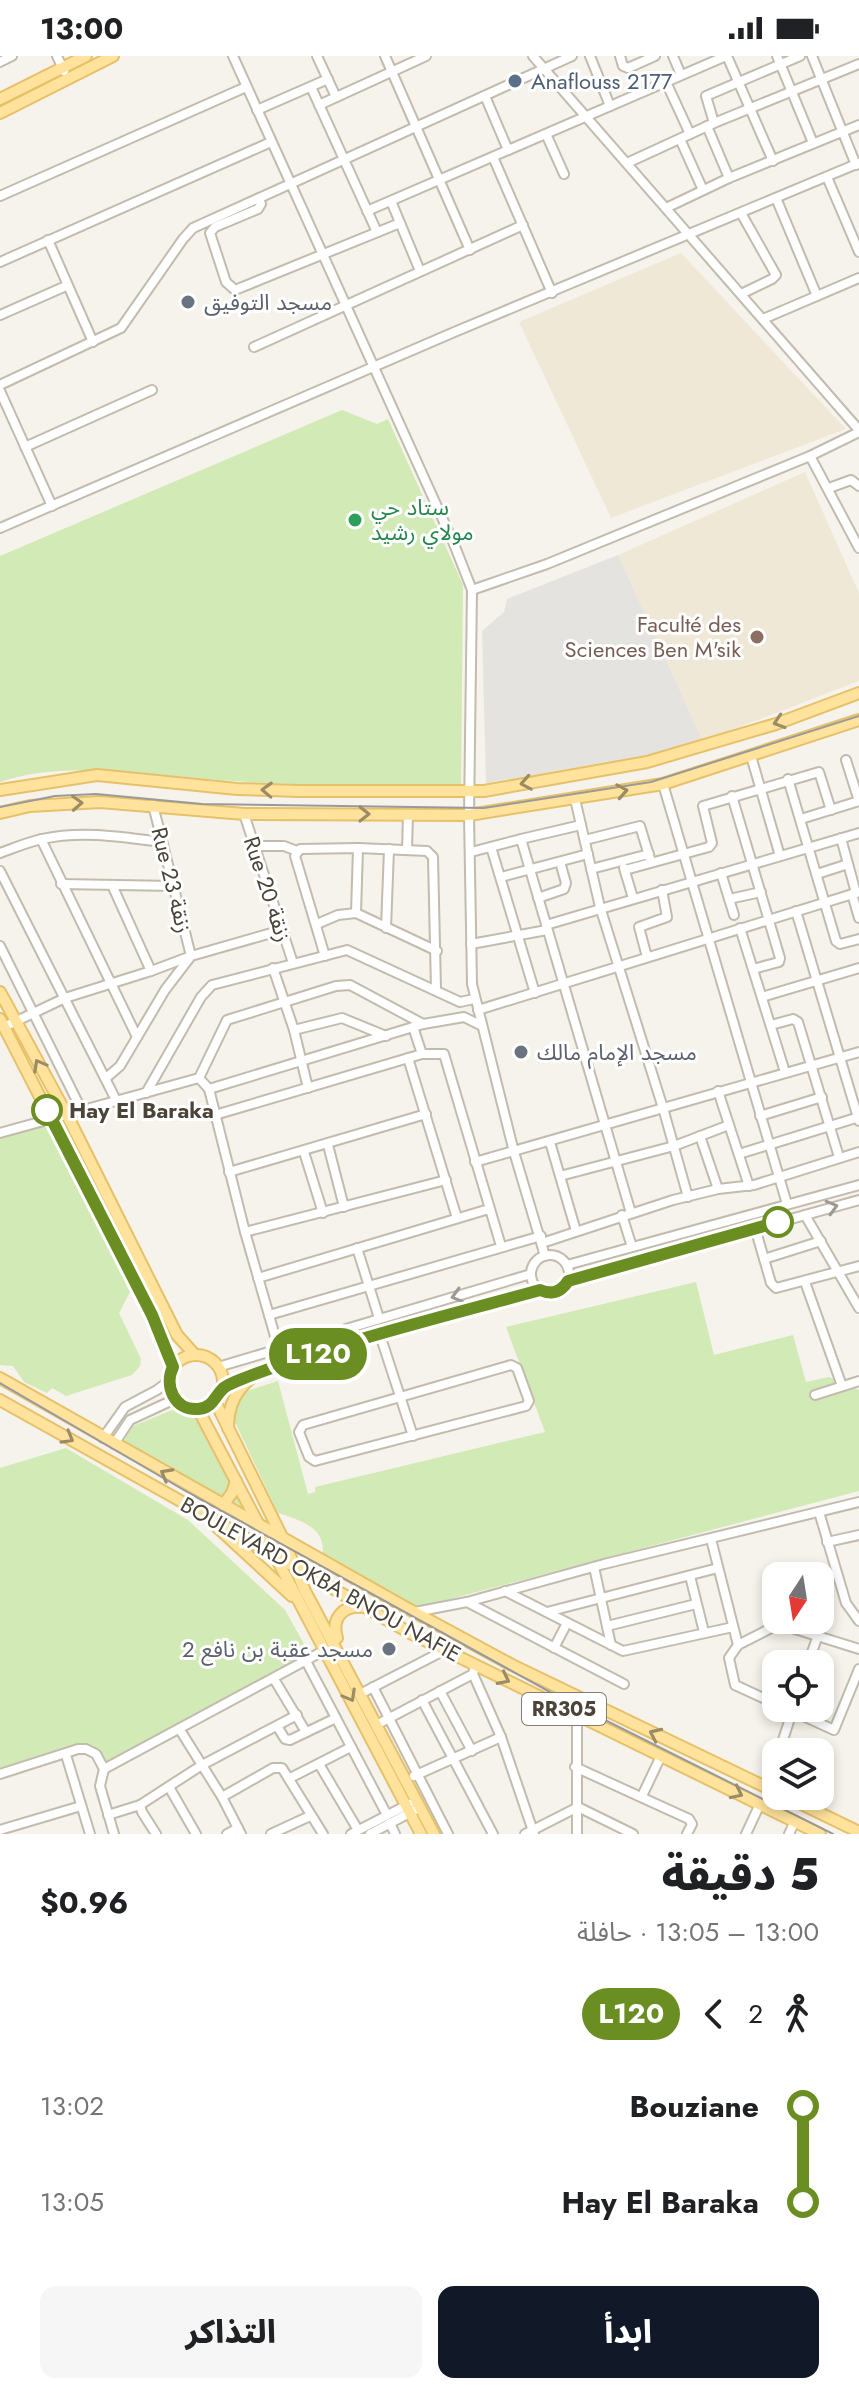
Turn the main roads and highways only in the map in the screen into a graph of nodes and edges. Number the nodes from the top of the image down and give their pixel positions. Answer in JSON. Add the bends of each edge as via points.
{"nodes":[{"id":1,"x":86,"y":56,"type":"edge"},
{"id":2,"x":113,"y":56,"type":"edge"},
{"id":3,"x":67,"y":62,"type":"edge"},
{"id":4,"x":0,"y":99,"type":"edge"},
{"id":5,"x":0,"y":113,"type":"edge"},
{"id":6,"x":859,"y":693,"type":"edge"},
{"id":7,"x":859,"y":720,"type":"edge"},
{"id":8,"x":0,"y":790,"type":"edge"},
{"id":9,"x":0,"y":813,"type":"edge"},
{"id":10,"x":0,"y":992,"type":"edge"},
{"id":11,"x":2,"y":1023,"type":"edge"},
{"id":12,"x":195,"y":1355,"type":"junction"},
{"id":13,"x":173,"y":1367,"type":"junction"},
{"id":14,"x":256,"y":1374,"type":"road end"},
{"id":15,"x":0,"y":1378,"type":"edge"},
{"id":16,"x":0,"y":1400,"type":"edge"},
{"id":17,"x":215,"y":1401,"type":"junction"},
{"id":18,"x":198,"y":1409,"type":"junction"},
{"id":19,"x":228,"y":1430,"type":"junction"},
{"id":20,"x":236,"y":1481,"type":"junction"},
{"id":21,"x":223,"y":1505,"type":"junction"},
{"id":22,"x":202,"y":1513,"type":"junction"},
{"id":23,"x":259,"y":1525,"type":"junction"},
{"id":24,"x":282,"y":1537,"type":"junction"},
{"id":25,"x":273,"y":1554,"type":"junction"},
{"id":26,"x":295,"y":1568,"type":"junction"},
{"id":27,"x":300,"y":1604,"type":"junction"},
{"id":28,"x":364,"y":1607,"type":"junction"},
{"id":29,"x":340,"y":1652,"type":"junction"},
{"id":30,"x":762,"y":1785,"type":"edge"},
{"id":31,"x":814,"y":1810,"type":"edge"},
{"id":32,"x":859,"y":1832,"type":"edge"},
{"id":33,"x":421,"y":1834,"type":"edge"},
{"id":34,"x":434,"y":1834,"type":"edge"},
{"id":35,"x":820,"y":1834,"type":"edge"}],
"edges":[{"from":1,"to":3,"type":"main road"},
{"from":2,"to":5,"type":"main road"},
{"from":3,"to":4,"type":"main road"},
{"from":6,"to":8,"type":"main road","one_way":true,"via":[[647,762],[470,792],[237,789],[97,775]]},
{"from":9,"to":7,"type":"main road","one_way":true,"via":[[100,802],[244,814],[469,815],[663,784]]},
{"from":12,"to":10,"type":"main road","one_way":true,"via":[[177,1335]]},
{"from":11,"to":13,"type":"main road","via":[[152,1315]]},
{"from":12,"to":13,"type":"main road"},
{"from":12,"to":17,"type":"main road","via":[[205,1356],[222,1375]]},
{"from":13,"to":18,"type":"main road","via":[[169,1381],[175,1399]]},
{"from":14,"to":19,"type":"main road","via":[[231,1403]]},
{"from":21,"to":15,"type":"main road","name":"BOULEVARD OKBA BNOU NAFIE","number":"RR305","one_way":true},
{"from":16,"to":22,"type":"main road","name":"BOULEVARD OKBA BNOU NAFIE","number":"RR305","one_way":true},
{"from":17,"to":18,"type":"main road"},
{"from":17,"to":19,"type":"main road"},
{"from":18,"to":20,"type":"main road"},
{"from":19,"to":24,"type":"main road"},
{"from":20,"to":21,"type":"main road"},
{"from":20,"to":23,"type":"main road"},
{"from":21,"to":23,"type":"main road","name":"BOULEVARD OKBA BNOU NAFIE","number":"RR305"},
{"from":22,"to":25,"type":"main road","name":"BOULEVARD OKBA BNOU NAFIE","number":"RR305"},
{"from":22,"to":27,"type":"main road"},
{"from":23,"to":24,"type":"main road","name":"BOULEVARD OKBA BNOU NAFIE","number":"RR305"},
{"from":23,"to":25,"type":"main road"},
{"from":24,"to":26,"type":"main road"},
{"from":30,"to":24,"type":"main road","name":"BOULEVARD OKBA BNOU NAFIE","number":"RR305","one_way":true,"via":[[512,1665]]},
{"from":25,"to":26,"type":"main road","name":"BOULEVARD OKBA BNOU NAFIE","number":"RR305"},
{"from":25,"to":27,"type":"main road"},
{"from":26,"to":28,"type":"main road","name":"BOULEVARD OKBA BNOU NAFIE","number":"RR305"},
{"from":26,"to":29,"type":"main road"},
{"from":27,"to":33,"type":"main road","one_way":true},
{"from":28,"to":29,"type":"main road","via":[[349,1607],[337,1618]]},
{"from":28,"to":35,"type":"main road","name":"BOULEVARD OKBA BNOU NAFIE","number":"RR305","one_way":true,"via":[[474,1669]]},
{"from":29,"to":34,"type":"main road","via":[[412,1777],[418,1804]]},
{"from":31,"to":32,"type":"main road"}]}
